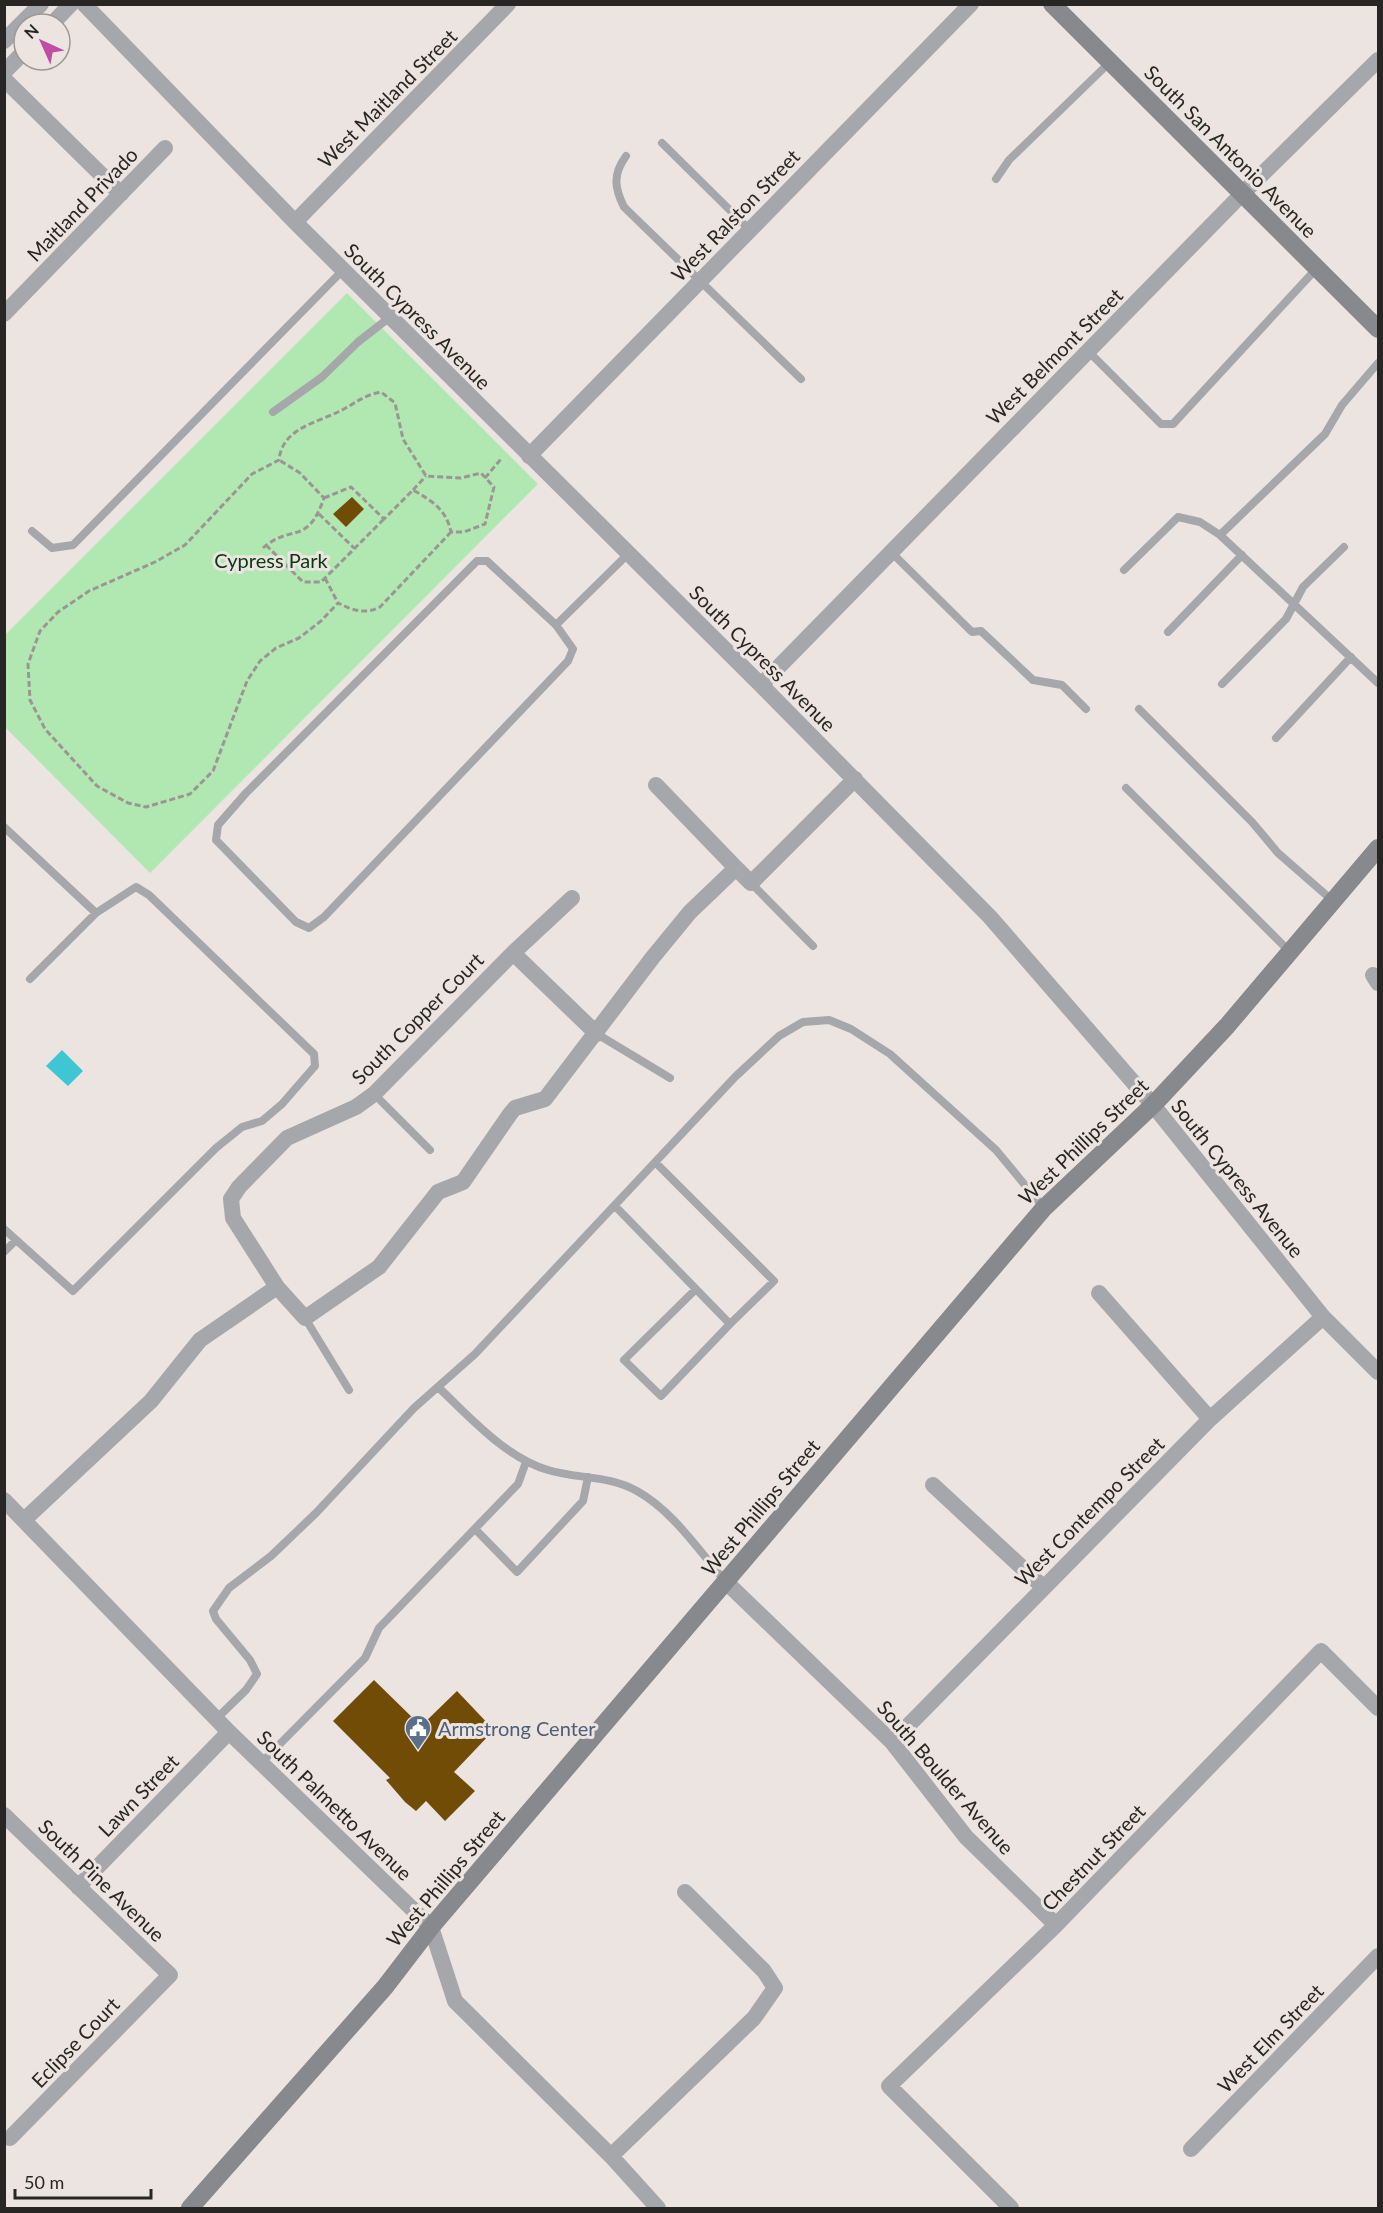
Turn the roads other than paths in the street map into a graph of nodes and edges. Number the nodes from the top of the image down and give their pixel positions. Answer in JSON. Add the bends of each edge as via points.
{"nodes":[{"id":1,"x":41,"y":4,"type":"edge"},
{"id":2,"x":84,"y":4,"type":"edge"},
{"id":3,"x":508,"y":4,"type":"edge"},
{"id":4,"x":971,"y":4,"type":"edge"},
{"id":5,"x":1052,"y":4,"type":"edge"},
{"id":6,"x":4,"y":41,"type":"edge"},
{"id":7,"x":1378,"y":60,"type":"edge"},
{"id":8,"x":1110,"y":62,"type":"junction"},
{"id":9,"x":4,"y":79,"type":"edge"},
{"id":10,"x":662,"y":143,"type":"dead end"},
{"id":11,"x":165,"y":148,"type":"dead end"},
{"id":12,"x":626,"y":156,"type":"dead end"},
{"id":13,"x":996,"y":179,"type":"dead end"},
{"id":14,"x":121,"y":194,"type":"junction"},
{"id":15,"x":1242,"y":194,"type":"junction"},
{"id":16,"x":295,"y":222,"type":"junction"},
{"id":17,"x":750,"y":231,"type":"junction"},
{"id":18,"x":1317,"y":268,"type":"junction"},
{"id":19,"x":343,"y":270,"type":"junction"},
{"id":20,"x":701,"y":280,"type":"junction"},
{"id":21,"x":4,"y":314,"type":"edge"},
{"id":22,"x":390,"y":317,"type":"junction"},
{"id":23,"x":1378,"y":329,"type":"edge"},
{"id":24,"x":1088,"y":351,"type":"junction"},
{"id":25,"x":1378,"y":363,"type":"edge"},
{"id":26,"x":801,"y":379,"type":"dead end"},
{"id":27,"x":273,"y":412,"type":"dead end"},
{"id":28,"x":529,"y":456,"type":"junction"},
{"id":29,"x":32,"y":531,"type":"dead end"},
{"id":30,"x":1220,"y":535,"type":"junction"},
{"id":31,"x":1344,"y":547,"type":"dead end"},
{"id":32,"x":891,"y":552,"type":"junction"},
{"id":33,"x":628,"y":554,"type":"junction"},
{"id":34,"x":1242,"y":555,"type":"junction"},
{"id":35,"x":1124,"y":570,"type":"dead end"},
{"id":36,"x":1293,"y":602,"type":"junction"},
{"id":37,"x":556,"y":625,"type":"junction"},
{"id":38,"x":1168,"y":632,"type":"dead end"},
{"id":39,"x":1352,"y":657,"type":"junction"},
{"id":40,"x":1378,"y":680,"type":"edge"},
{"id":41,"x":1221,"y":684,"type":"dead end"},
{"id":42,"x":761,"y":685,"type":"junction"},
{"id":43,"x":1086,"y":708,"type":"dead end"},
{"id":44,"x":1138,"y":709,"type":"dead end"},
{"id":45,"x":1276,"y":738,"type":"dead end"},
{"id":46,"x":855,"y":780,"type":"junction"},
{"id":47,"x":656,"y":785,"type":"dead end"},
{"id":48,"x":1126,"y":788,"type":"dead end"},
{"id":49,"x":4,"y":827,"type":"edge"},
{"id":50,"x":1378,"y":848,"type":"edge"},
{"id":51,"x":736,"y":868,"type":"junction"},
{"id":52,"x":751,"y":883,"type":"junction"},
{"id":53,"x":572,"y":898,"type":"dead end"},
{"id":54,"x":1333,"y":902,"type":"junction"},
{"id":55,"x":96,"y":913,"type":"junction"},
{"id":56,"x":813,"y":946,"type":"dead end"},
{"id":57,"x":1290,"y":952,"type":"junction"},
{"id":58,"x":513,"y":953,"type":"junction"},
{"id":59,"x":30,"y":979,"type":"dead end"},
{"id":60,"x":597,"y":1034,"type":"junction"},
{"id":61,"x":670,"y":1078,"type":"dead end"},
{"id":62,"x":374,"y":1094,"type":"junction"},
{"id":63,"x":1153,"y":1105,"type":"junction"},
{"id":64,"x":430,"y":1150,"type":"dead end"},
{"id":65,"x":656,"y":1163,"type":"junction"},
{"id":66,"x":615,"y":1206,"type":"junction"},
{"id":67,"x":1044,"y":1208,"type":"junction"},
{"id":68,"x":4,"y":1229,"type":"edge"},
{"id":69,"x":16,"y":1240,"type":"junction"},
{"id":70,"x":4,"y":1252,"type":"edge"},
{"id":71,"x":277,"y":1287,"type":"junction"},
{"id":72,"x":696,"y":1289,"type":"junction"},
{"id":73,"x":1099,"y":1293,"type":"dead end"},
{"id":74,"x":1323,"y":1317,"type":"junction"},
{"id":75,"x":305,"y":1318,"type":"junction"},
{"id":76,"x":730,"y":1324,"type":"junction"},
{"id":77,"x":1378,"y":1372,"type":"edge"},
{"id":78,"x":439,"y":1388,"type":"junction"},
{"id":79,"x":349,"y":1390,"type":"dead end"},
{"id":80,"x":1210,"y":1419,"type":"junction"},
{"id":81,"x":526,"y":1462,"type":"junction"},
{"id":82,"x":588,"y":1477,"type":"junction"},
{"id":83,"x":933,"y":1485,"type":"dead end"},
{"id":84,"x":4,"y":1500,"type":"edge"},
{"id":85,"x":24,"y":1520,"type":"junction"},
{"id":86,"x":476,"y":1530,"type":"junction"},
{"id":87,"x":726,"y":1582,"type":"junction"},
{"id":88,"x":1043,"y":1587,"type":"junction"},
{"id":89,"x":1378,"y":1708,"type":"edge"},
{"id":90,"x":216,"y":1719,"type":"junction"},
{"id":91,"x":229,"y":1732,"type":"junction"},
{"id":92,"x":892,"y":1742,"type":"junction"},
{"id":93,"x":261,"y":1763,"type":"junction"},
{"id":94,"x":4,"y":1815,"type":"edge"},
{"id":95,"x":78,"y":1887,"type":"junction"},
{"id":96,"x":685,"y":1892,"type":"dead end"},
{"id":97,"x":1056,"y":1925,"type":"junction"},
{"id":98,"x":431,"y":1927,"type":"junction"},
{"id":99,"x":1378,"y":1956,"type":"edge"},
{"id":100,"x":170,"y":1975,"type":"joint"},
{"id":101,"x":10,"y":2138,"type":"dead end"},
{"id":102,"x":1191,"y":2148,"type":"dead end"},
{"id":103,"x":611,"y":2156,"type":"junction"},
{"id":104,"x":190,"y":2208,"type":"edge"},
{"id":105,"x":658,"y":2208,"type":"edge"},
{"id":106,"x":1011,"y":2208,"type":"edge"}],
"edges":[{"from":1,"to":6,"type":"street"},
{"from":2,"to":16,"type":"street","name":"South Cypress Avenue"},
{"from":3,"to":16,"type":"street","name":"West Maitland Street"},
{"from":4,"to":17,"type":"street","name":"West Ralston Street"},
{"from":5,"to":8,"type":"street","name":"South San Antonio Avenue"},
{"from":7,"to":15,"type":"street","name":"West Belmont Street"},
{"from":8,"to":13,"type":"lane","via":[[1009,160]]},
{"from":8,"to":15,"type":"street","name":"South San Antonio Avenue"},
{"from":9,"to":14,"type":"street"},
{"from":10,"to":17,"type":"lane"},
{"from":11,"to":14,"type":"street","name":"Maitland Privado"},
{"from":12,"to":20,"type":"lane","via":[[617,169],[616,183],[624,207]]},
{"from":14,"to":21,"type":"street","name":"Maitland Privado"},
{"from":15,"to":18,"type":"street","name":"South San Antonio Avenue"},
{"from":15,"to":24,"type":"street","name":"West Belmont Street"},
{"from":16,"to":19,"type":"street","name":"South Cypress Avenue"},
{"from":17,"to":20,"type":"street","name":"West Ralston Street"},
{"from":18,"to":23,"type":"street","name":"South San Antonio Avenue"},
{"from":18,"to":24,"type":"lane","via":[[1173,424],[1161,424]]},
{"from":19,"to":22,"type":"street","name":"South Cypress Avenue"},
{"from":19,"to":29,"type":"lane","via":[[73,545],[52,548]]},
{"from":20,"to":26,"type":"lane"},
{"from":20,"to":28,"type":"street","name":"West Ralston Street"},
{"from":22,"to":27,"type":"lane","via":[[322,377]]},
{"from":22,"to":28,"type":"street","name":"South Cypress Avenue"},
{"from":24,"to":32,"type":"street","name":"West Belmont Street"},
{"from":25,"to":30,"type":"lane","via":[[1342,405],[1325,434]]},
{"from":28,"to":33,"type":"street","name":"South Cypress Avenue"},
{"from":30,"to":34,"type":"lane"},
{"from":30,"to":35,"type":"lane","via":[[1200,522],[1178,517]]},
{"from":31,"to":36,"type":"lane"},
{"from":32,"to":42,"type":"street","name":"West Belmont Street"},
{"from":32,"to":43,"type":"lane","via":[[972,632],[981,631],[1033,680],[1062,685]]},
{"from":33,"to":37,"type":"lane"},
{"from":33,"to":42,"type":"street","name":"South Cypress Avenue"},
{"from":34,"to":36,"type":"lane"},
{"from":34,"to":38,"type":"lane"},
{"from":36,"to":39,"type":"lane"},
{"from":36,"to":41,"type":"lane","via":[[1286,620]]},
{"from":37,"to":37,"type":"lane","via":[[573,649],[568,661],[324,917],[309,928],[288,915],[216,840],[218,825],[246,793],[477,561],[487,561]]},
{"from":39,"to":40,"type":"lane"},
{"from":39,"to":45,"type":"lane"},
{"from":42,"to":46,"type":"street","name":"South Cypress Avenue"},
{"from":44,"to":54,"type":"lane","via":[[1278,853]]},
{"from":46,"to":52,"type":"street"},
{"from":46,"to":63,"type":"street","name":"South Cypress Avenue","via":[[990,917]]},
{"from":47,"to":51,"type":"street"},
{"from":48,"to":57,"type":"lane"},
{"from":49,"to":55,"type":"lane"},
{"from":50,"to":54,"type":"street","name":"West Phillips Street"},
{"from":51,"to":52,"type":"street"},
{"from":51,"to":60,"type":"street","via":[[690,912]]},
{"from":52,"to":56,"type":"lane"},
{"from":53,"to":58,"type":"street","name":"South Copper Court"},
{"from":54,"to":57,"type":"street","name":"West Phillips Street"},
{"from":55,"to":59,"type":"lane"},
{"from":55,"to":69,"type":"lane","via":[[136,887],[149,895],[314,1054],[315,1066],[262,1121],[242,1127],[216,1148],[74,1291]]},
{"from":57,"to":63,"type":"street","name":"West Phillips Street"},
{"from":58,"to":60,"type":"street","name":"South Copper Court"},
{"from":58,"to":62,"type":"street","name":"South Copper Court"},
{"from":60,"to":61,"type":"lane"},
{"from":60,"to":75,"type":"street","via":[[545,1099],[515,1108],[464,1182],[438,1192],[380,1267]]},
{"from":62,"to":64,"type":"lane"},
{"from":62,"to":71,"type":"street","name":"South Copper Court","via":[[356,1107],[286,1138],[231,1199],[233,1218]]},
{"from":63,"to":67,"type":"street","name":"West Phillips Street"},
{"from":63,"to":74,"type":"street","name":"South Cypress Avenue"},
{"from":65,"to":66,"type":"lane"},
{"from":65,"to":67,"type":"lane","via":[[735,1077],[779,1036],[803,1022],[829,1020],[852,1029],[890,1054],[996,1150]]},
{"from":65,"to":76,"type":"lane","via":[[774,1281]]},
{"from":66,"to":72,"type":"lane"},
{"from":66,"to":78,"type":"lane"},
{"from":67,"to":87,"type":"street","name":"West Phillips Street"},
{"from":68,"to":69,"type":"lane"},
{"from":69,"to":70,"type":"lane"},
{"from":71,"to":75,"type":"street","name":"South Copper Court"},
{"from":71,"to":85,"type":"street","via":[[200,1340],[151,1401]]},
{"from":72,"to":76,"type":"lane"},
{"from":72,"to":76,"type":"lane","via":[[624,1360],[661,1396]]},
{"from":73,"to":80,"type":"street"},
{"from":74,"to":77,"type":"street","name":"South Cypress Avenue"},
{"from":74,"to":80,"type":"street","name":"West Contempo Street"},
{"from":75,"to":79,"type":"lane"},
{"from":78,"to":81,"type":"lane","via":[[499,1443]]},
{"from":78,"to":90,"type":"lane","via":[[414,1408],[316,1513],[271,1556],[229,1588],[216,1604],[216,1619],[257,1674]]},
{"from":80,"to":88,"type":"street","name":"West Contempo Street"},
{"from":81,"to":82,"type":"lane","via":[[549,1471]]},
{"from":81,"to":86,"type":"lane","via":[[518,1484]]},
{"from":82,"to":86,"type":"lane","via":[[583,1501],[518,1572]]},
{"from":82,"to":87,"type":"lane","via":[[612,1480],[652,1500]]},
{"from":83,"to":88,"type":"street"},
{"from":84,"to":85,"type":"street","name":"South Palmetto Avenue"},
{"from":85,"to":90,"type":"street","name":"South Palmetto Avenue"},
{"from":86,"to":93,"type":"lane","via":[[379,1628],[365,1658]]},
{"from":87,"to":92,"type":"street","name":"South Boulder Avenue"},
{"from":87,"to":98,"type":"street","name":"West Phillips Street"},
{"from":88,"to":92,"type":"street","name":"West Contempo Street"},
{"from":89,"to":97,"type":"street","name":"Chestnut Street","via":[[1321,1651]]},
{"from":90,"to":91,"type":"street","name":"South Palmetto Avenue"},
{"from":91,"to":93,"type":"street","name":"South Palmetto Avenue"},
{"from":91,"to":95,"type":"street","name":"Lawn Street"},
{"from":92,"to":97,"type":"street","name":"South Boulder Avenue","via":[[966,1836]]},
{"from":93,"to":98,"type":"street","name":"South Palmetto Avenue"},
{"from":94,"to":95,"type":"street","name":"South Pine Avenue"},
{"from":95,"to":100,"type":"street","name":"South Pine Avenue"},
{"from":96,"to":103,"type":"street","via":[[764,1971],[775,1988],[754,2018]]},
{"from":97,"to":106,"type":"street","name":"Chestnut Street","via":[[889,2086]]},
{"from":98,"to":103,"type":"street","name":"South Palmetto Avenue","via":[[455,2001]]},
{"from":98,"to":104,"type":"street","name":"West Phillips Street","via":[[385,1987]]},
{"from":99,"to":102,"type":"street","name":"West Elm Street"},
{"from":100,"to":101,"type":"street","name":"Eclipse Court"},
{"from":103,"to":105,"type":"street","name":"South Palmetto Avenue"}]}
